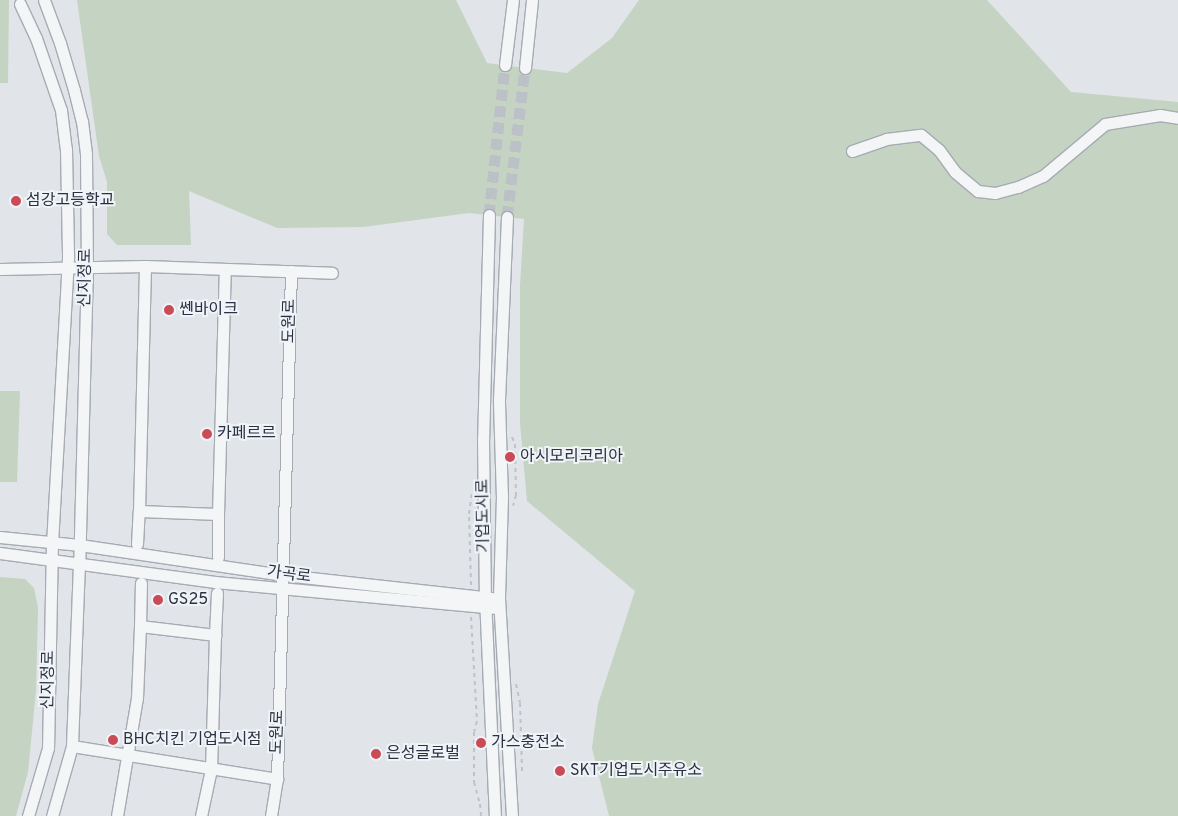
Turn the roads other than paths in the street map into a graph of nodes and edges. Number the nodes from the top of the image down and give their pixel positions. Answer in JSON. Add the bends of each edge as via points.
{"nodes":[{"id":1,"x":44,"y":0,"type":"edge"},
{"id":2,"x":513,"y":0,"type":"edge"},
{"id":3,"x":532,"y":0,"type":"edge"},
{"id":4,"x":20,"y":4,"type":"dead end"},
{"id":5,"x":505,"y":66,"type":"tunnel mouth"},
{"id":6,"x":525,"y":68,"type":"tunnel mouth"},
{"id":7,"x":1178,"y":118,"type":"edge"},
{"id":8,"x":852,"y":151,"type":"dead end"},
{"id":9,"x":489,"y":215,"type":"tunnel mouth"},
{"id":10,"x":507,"y":217,"type":"tunnel mouth"},
{"id":11,"x":145,"y":266,"type":"junction"},
{"id":12,"x":87,"y":267,"type":"junction"},
{"id":13,"x":67,"y":268,"type":"junction"},
{"id":14,"x":0,"y":269,"type":"edge"},
{"id":15,"x":225,"y":270,"type":"junction"},
{"id":16,"x":291,"y":271,"type":"junction"},
{"id":17,"x":332,"y":273,"type":"dead end"},
{"id":18,"x":138,"y":511,"type":"junction"},
{"id":19,"x":218,"y":514,"type":"junction"},
{"id":20,"x":0,"y":536,"type":"edge"},
{"id":21,"x":52,"y":542,"type":"junction"},
{"id":22,"x":136,"y":544,"type":"dead end"},
{"id":23,"x":80,"y":545,"type":"junction"},
{"id":24,"x":0,"y":552,"type":"edge"},
{"id":25,"x":218,"y":557,"type":"dead end"},
{"id":26,"x":51,"y":560,"type":"junction"},
{"id":27,"x":80,"y":563,"type":"junction"},
{"id":28,"x":284,"y":575,"type":"junction"},
{"id":29,"x":141,"y":583,"type":"dead end"},
{"id":30,"x":283,"y":588,"type":"junction"},
{"id":31,"x":217,"y":593,"type":"dead end"},
{"id":32,"x":485,"y":603,"type":"junction"},
{"id":33,"x":499,"y":603,"type":"junction"},
{"id":34,"x":140,"y":626,"type":"junction"},
{"id":35,"x":215,"y":635,"type":"junction"},
{"id":36,"x":72,"y":746,"type":"junction"},
{"id":37,"x":128,"y":757,"type":"junction"},
{"id":38,"x":211,"y":769,"type":"junction"},
{"id":39,"x":277,"y":779,"type":"junction"},
{"id":40,"x":28,"y":816,"type":"edge"},
{"id":41,"x":52,"y":816,"type":"edge"},
{"id":42,"x":117,"y":816,"type":"edge"},
{"id":43,"x":202,"y":816,"type":"edge"},
{"id":44,"x":271,"y":816,"type":"edge"},
{"id":45,"x":495,"y":816,"type":"edge"},
{"id":46,"x":512,"y":816,"type":"edge"}],
"edges":[{"from":1,"to":12,"type":"street","name":"신지정로","via":[[82,121],[86,155]]},
{"from":2,"to":5,"type":"street"},
{"from":3,"to":6,"type":"street"},
{"from":4,"to":13,"type":"street","name":"신지정로","via":[[36,38],[60,110],[66,149]]},
{"from":7,"to":8,"type":"street","via":[[1160,114],[1105,124],[1043,176],[994,193],[978,191],[955,172],[939,150],[921,135],[886,140]]},
{"from":9,"to":32,"type":"street","name":"기업도시로","via":[[483,438]]},
{"from":10,"to":33,"type":"street","name":"기업도시로","via":[[499,403],[502,496]]},
{"from":11,"to":12,"type":"street"},
{"from":11,"to":15,"type":"street"},
{"from":11,"to":18,"type":"street"},
{"from":12,"to":13,"type":"street"},
{"from":12,"to":23,"type":"street","name":"신지정로"},
{"from":13,"to":14,"type":"street"},
{"from":13,"to":21,"type":"street","name":"신지정로"},
{"from":15,"to":16,"type":"street"},
{"from":15,"to":19,"type":"street"},
{"from":16,"to":17,"type":"street"},
{"from":16,"to":28,"type":"street","name":"도원로"},
{"from":18,"to":19,"type":"street"},
{"from":18,"to":22,"type":"street"},
{"from":19,"to":25,"type":"street"},
{"from":20,"to":21,"type":"street"},
{"from":21,"to":23,"type":"street","name":"가곡로"},
{"from":21,"to":26,"type":"street","name":"신지정로"},
{"from":23,"to":27,"type":"street","name":"신지정로"},
{"from":23,"to":28,"type":"street","name":"가곡로"},
{"from":24,"to":26,"type":"street"},
{"from":26,"to":27,"type":"street","name":"가곡로"},
{"from":26,"to":40,"type":"street","name":"신지정로","via":[[48,748]]},
{"from":27,"to":30,"type":"street","name":"가곡로"},
{"from":27,"to":36,"type":"street","name":"신지정로"},
{"from":28,"to":30,"type":"street","name":"도원로"},
{"from":28,"to":32,"type":"street","name":"가곡로"},
{"from":29,"to":34,"type":"street"},
{"from":30,"to":32,"type":"street","name":"가곡로"},
{"from":30,"to":39,"type":"street","name":"도원로"},
{"from":31,"to":35,"type":"street"},
{"from":32,"to":33,"type":"street","name":"가곡로"},
{"from":32,"to":45,"type":"street","name":"기업도시로"},
{"from":33,"to":46,"type":"street","name":"기업도시로"},
{"from":34,"to":35,"type":"street"},
{"from":34,"to":37,"type":"street","via":[[137,698]]},
{"from":35,"to":38,"type":"street"},
{"from":36,"to":37,"type":"street"},
{"from":36,"to":41,"type":"street","name":"신지정로"},
{"from":37,"to":38,"type":"street"},
{"from":37,"to":42,"type":"street"},
{"from":38,"to":39,"type":"street"},
{"from":38,"to":43,"type":"street"},
{"from":39,"to":44,"type":"street","name":"도원로"}]}
